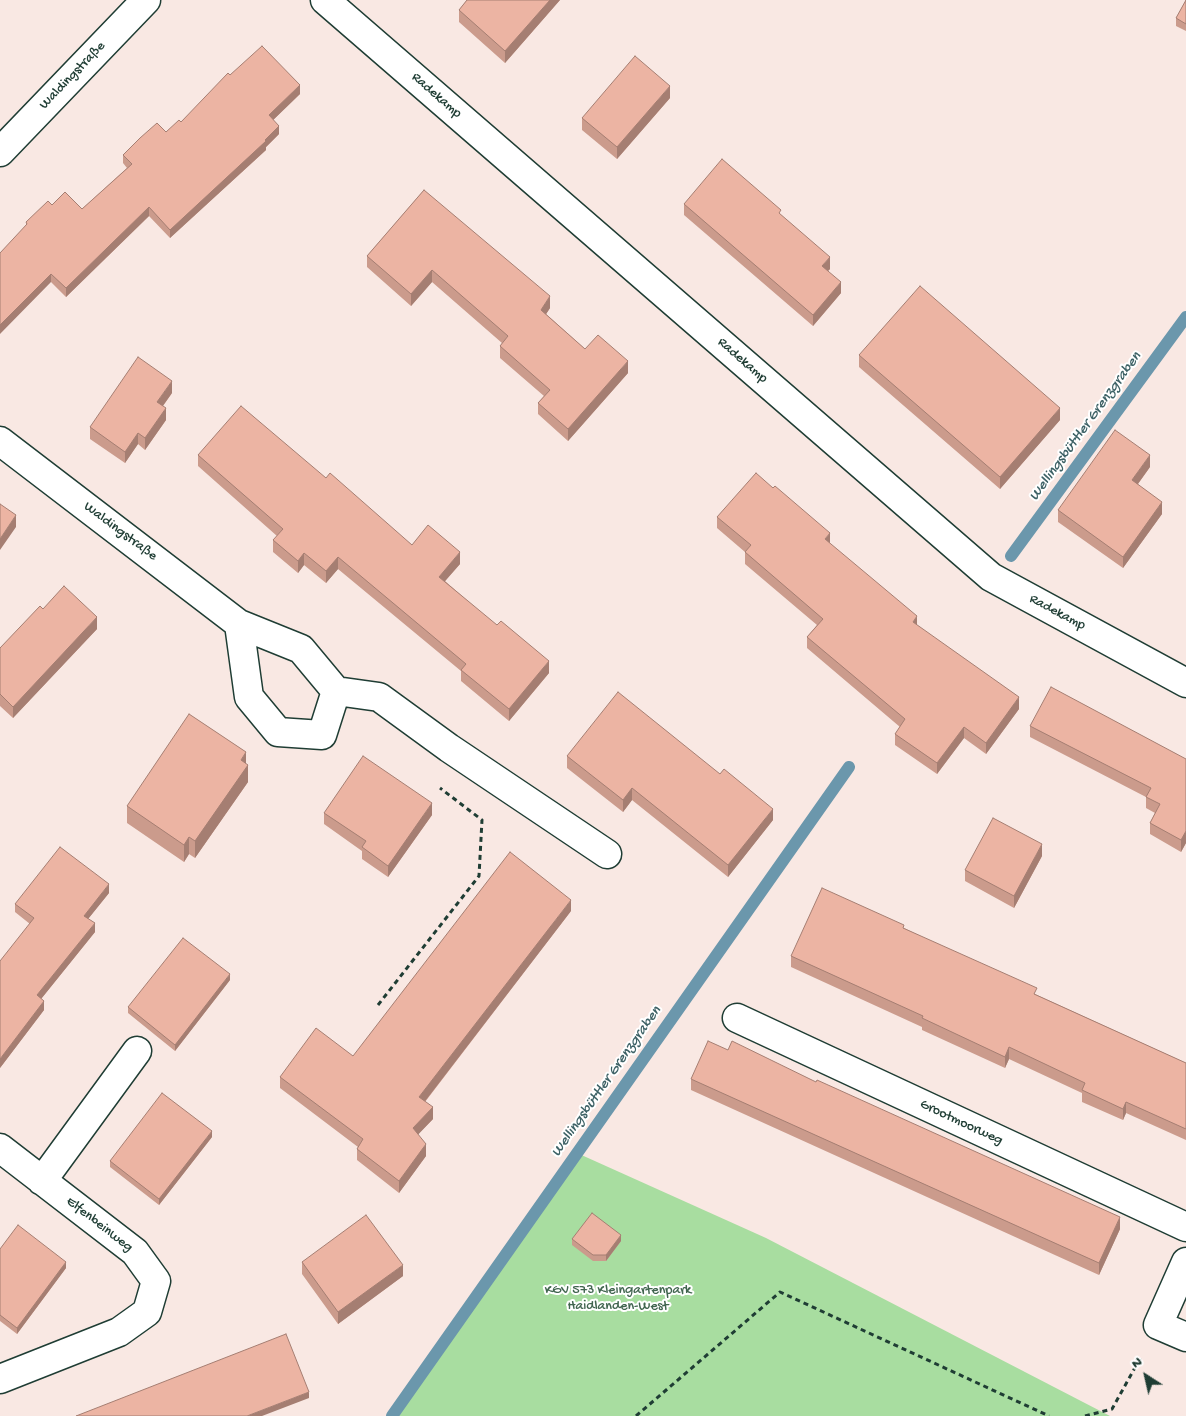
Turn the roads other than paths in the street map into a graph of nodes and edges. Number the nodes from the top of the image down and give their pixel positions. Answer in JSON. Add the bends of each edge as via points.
{"nodes":[{"id":1,"x":146,"y":0,"type":"edge"},
{"id":2,"x":326,"y":0,"type":"edge"},
{"id":3,"x":0,"y":152,"type":"edge"},
{"id":4,"x":0,"y":441,"type":"edge"},
{"id":5,"x":239,"y":624,"type":"junction"},
{"id":6,"x":1186,"y":683,"type":"edge"},
{"id":7,"x":336,"y":691,"type":"junction"},
{"id":8,"x":607,"y":854,"type":"dead end"},
{"id":9,"x":737,"y":1018,"type":"dead end"},
{"id":10,"x":137,"y":1051,"type":"dead end"},
{"id":11,"x":0,"y":1148,"type":"edge"},
{"id":12,"x":42,"y":1181,"type":"junction"},
{"id":13,"x":1186,"y":1228,"type":"edge"},
{"id":14,"x":1186,"y":1262,"type":"edge"},
{"id":15,"x":1186,"y":1337,"type":"edge"},
{"id":16,"x":0,"y":1379,"type":"edge"}],
"edges":[{"from":1,"to":3,"type":"street","name":"Waldingstraße"},
{"from":2,"to":6,"type":"street","name":"Radekamp","via":[[991,577]]},
{"from":4,"to":5,"type":"street","name":"Waldingstraße"},
{"from":5,"to":7,"type":"street","name":"Waldingstraße","via":[[301,649]]},
{"from":5,"to":7,"type":"street","via":[[249,697],[278,732],[322,735]]},
{"from":7,"to":8,"type":"street","via":[[379,697]]},
{"from":9,"to":13,"type":"street","name":"Grootmoorweg"},
{"from":10,"to":12,"type":"street"},
{"from":11,"to":12,"type":"street","name":"Elfenbeinweg"},
{"from":12,"to":16,"type":"street","name":"Elfenbeinweg","via":[[135,1252],[156,1281],[147,1312],[119,1332]]},
{"from":14,"to":15,"type":"street","via":[[1158,1325]]}]}
